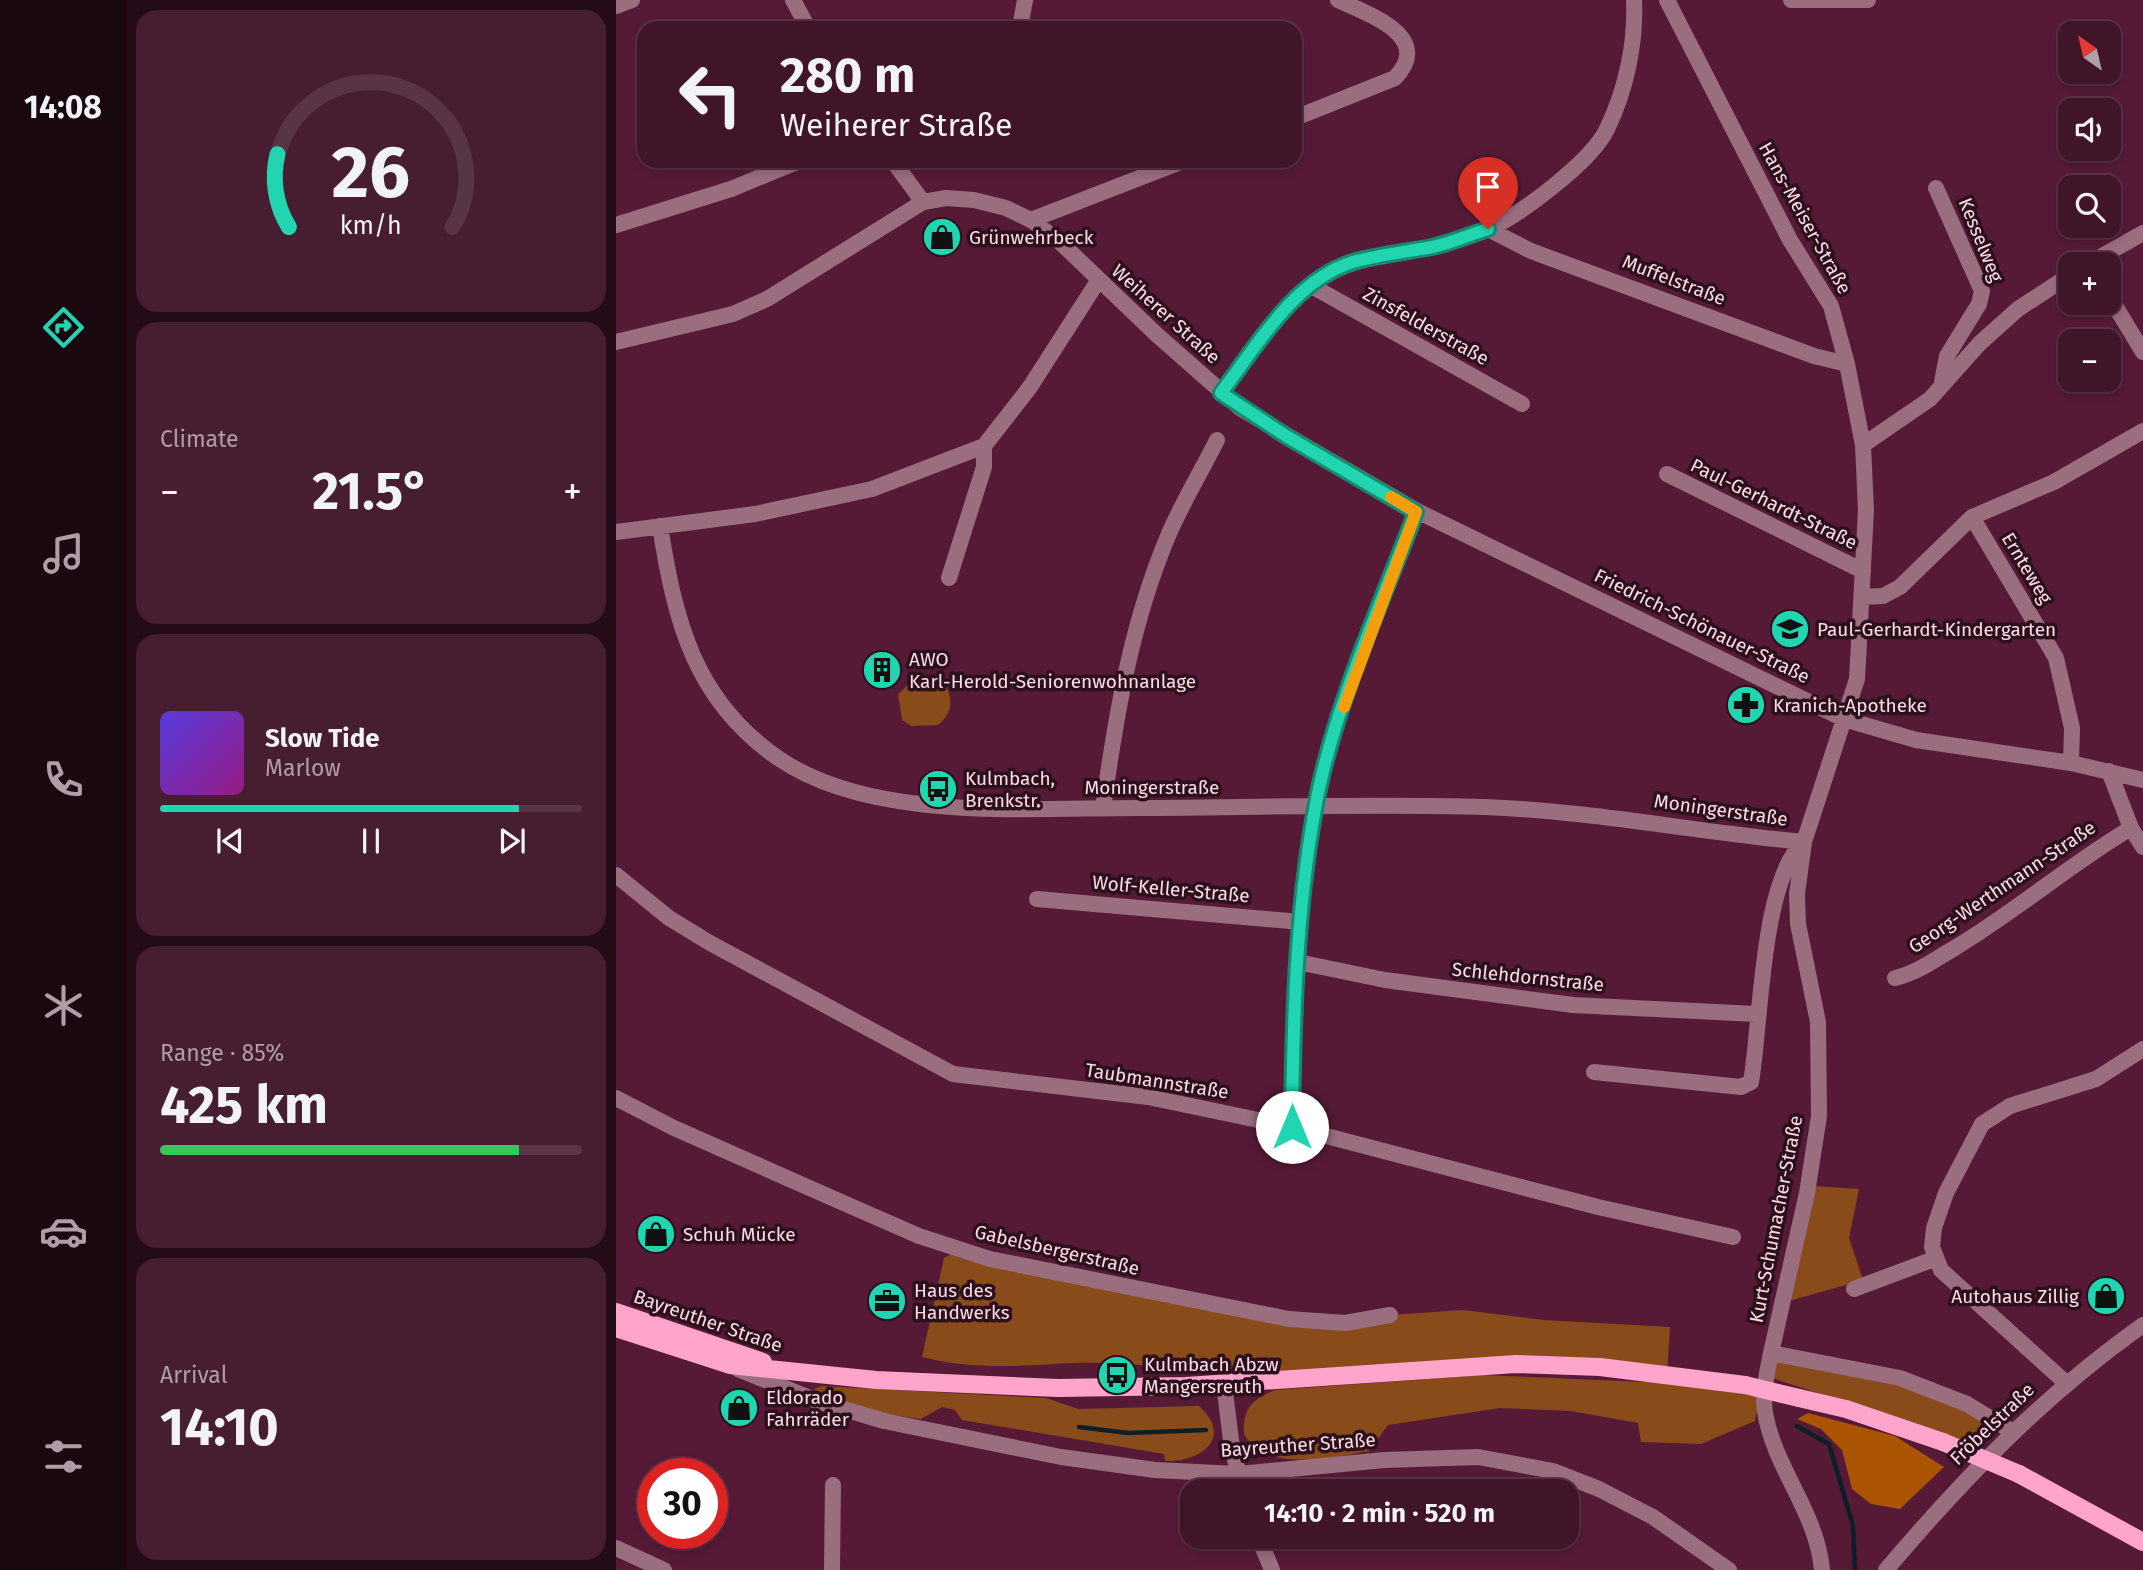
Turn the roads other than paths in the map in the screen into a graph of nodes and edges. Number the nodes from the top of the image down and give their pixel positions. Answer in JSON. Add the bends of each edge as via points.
{"nodes":[{"id":1,"x":632,"y":0,"type":"edge"},
{"id":2,"x":793,"y":0,"type":"edge"},
{"id":3,"x":1026,"y":0,"type":"edge"},
{"id":4,"x":1338,"y":0,"type":"edge"},
{"id":5,"x":1634,"y":0,"type":"edge"},
{"id":6,"x":1667,"y":0,"type":"edge"},
{"id":7,"x":1791,"y":0,"type":"edge"},
{"id":8,"x":1868,"y":0,"type":"edge"},
{"id":9,"x":1829,"y":1,"type":"edge"},
{"id":10,"x":616,"y":6,"type":"edge"},
{"id":11,"x":804,"y":21,"type":"edge"},
{"id":12,"x":1022,"y":21,"type":"edge"},
{"id":13,"x":1302,"y":115,"type":"edge"},
{"id":14,"x":782,"y":168,"type":"edge"},
{"id":15,"x":898,"y":168,"type":"edge"},
{"id":16,"x":1165,"y":168,"type":"edge"},
{"id":17,"x":1936,"y":188,"type":"dead end"},
{"id":18,"x":923,"y":202,"type":"junction"},
{"id":19,"x":1031,"y":220,"type":"junction"},
{"id":20,"x":616,"y":225,"type":"edge"},
{"id":21,"x":1488,"y":229,"type":"junction"},
{"id":22,"x":2143,"y":233,"type":"edge"},
{"id":23,"x":2110,"y":252,"type":"edge"},
{"id":24,"x":1098,"y":281,"type":"junction"},
{"id":25,"x":2058,"y":283,"type":"edge"},
{"id":26,"x":1310,"y":285,"type":"junction"},
{"id":27,"x":2121,"y":315,"type":"edge"},
{"id":28,"x":616,"y":342,"type":"edge"},
{"id":29,"x":2143,"y":352,"type":"edge"},
{"id":30,"x":1847,"y":364,"type":"junction"},
{"id":31,"x":1942,"y":382,"type":"junction"},
{"id":32,"x":1221,"y":393,"type":"junction"},
{"id":33,"x":1522,"y":404,"type":"dead end"},
{"id":34,"x":2143,"y":431,"type":"edge"},
{"id":35,"x":1217,"y":440,"type":"dead end"},
{"id":36,"x":1863,"y":445,"type":"junction"},
{"id":37,"x":984,"y":446,"type":"junction"},
{"id":38,"x":1667,"y":474,"type":"dead end"},
{"id":39,"x":1416,"y":512,"type":"junction"},
{"id":40,"x":1972,"y":517,"type":"junction"},
{"id":41,"x":660,"y":526,"type":"junction"},
{"id":42,"x":616,"y":532,"type":"edge"},
{"id":43,"x":1863,"y":571,"type":"junction"},
{"id":44,"x":949,"y":578,"type":"dead end"},
{"id":45,"x":1863,"y":597,"type":"junction"},
{"id":46,"x":1844,"y":719,"type":"junction"},
{"id":47,"x":2071,"y":763,"type":"junction"},
{"id":48,"x":2109,"y":771,"type":"junction"},
{"id":49,"x":2143,"y":780,"type":"edge"},
{"id":50,"x":1315,"y":807,"type":"junction"},
{"id":51,"x":1103,"y":808,"type":"junction"},
{"id":52,"x":2131,"y":828,"type":"junction"},
{"id":53,"x":1804,"y":842,"type":"junction"},
{"id":54,"x":2143,"y":847,"type":"edge"},
{"id":55,"x":616,"y":874,"type":"edge"},
{"id":56,"x":1037,"y":899,"type":"dead end"},
{"id":57,"x":1301,"y":922,"type":"junction"},
{"id":58,"x":1298,"y":962,"type":"junction"},
{"id":59,"x":1895,"y":978,"type":"dead end"},
{"id":60,"x":1756,"y":1014,"type":"junction"},
{"id":61,"x":2143,"y":1049,"type":"edge"},
{"id":62,"x":1594,"y":1072,"type":"dead end"},
{"id":63,"x":616,"y":1098,"type":"edge"},
{"id":64,"x":1292,"y":1127,"type":"junction"},
{"id":65,"x":1733,"y":1237,"type":"dead end"},
{"id":66,"x":1934,"y":1259,"type":"junction"},
{"id":67,"x":1854,"y":1289,"type":"dead end"},
{"id":68,"x":616,"y":1312,"type":"edge"},
{"id":69,"x":1390,"y":1315,"type":"dead end"},
{"id":70,"x":2143,"y":1325,"type":"edge"},
{"id":71,"x":616,"y":1328,"type":"edge"},
{"id":72,"x":1771,"y":1353,"type":"junction"},
{"id":73,"x":730,"y":1365,"type":"junction"},
{"id":74,"x":786,"y":1370,"type":"junction"},
{"id":75,"x":2066,"y":1383,"type":"junction"},
{"id":76,"x":1224,"y":1384,"type":"junction"},
{"id":77,"x":2013,"y":1432,"type":"junction"},
{"id":78,"x":1238,"y":1474,"type":"junction"},
{"id":79,"x":1239,"y":1479,"type":"edge"},
{"id":80,"x":833,"y":1485,"type":"dead end"},
{"id":81,"x":2143,"y":1542,"type":"edge"},
{"id":82,"x":616,"y":1548,"type":"edge"},
{"id":83,"x":1263,"y":1549,"type":"edge"},
{"id":84,"x":664,"y":1570,"type":"edge"},
{"id":85,"x":832,"y":1570,"type":"edge"},
{"id":86,"x":1272,"y":1570,"type":"edge"},
{"id":87,"x":1729,"y":1570,"type":"edge"},
{"id":88,"x":1822,"y":1570,"type":"edge"},
{"id":89,"x":1886,"y":1570,"type":"edge"}],
"edges":[{"from":1,"to":10,"type":"street"},
{"from":2,"to":11,"type":"street"},
{"from":3,"to":12,"type":"street"},
{"from":4,"to":13,"type":"street","via":[[1390,23],[1407,54],[1406,66],[1395,78]]},
{"from":5,"to":21,"type":"street","via":[[1629,65],[1606,131],[1582,162]]},
{"from":6,"to":30,"type":"street","name":"Hans-Meiser-Straße","via":[[1790,240],[1831,306]]},
{"from":7,"to":9,"type":"street"},
{"from":8,"to":9,"type":"street"},
{"from":14,"to":20,"type":"street"},
{"from":15,"to":18,"type":"street"},
{"from":16,"to":19,"type":"street"},
{"from":17,"to":31,"type":"street","name":"Kesselweg","via":[[1982,291],[1979,304],[1953,342]]},
{"from":18,"to":19,"type":"street","name":"Weiherer Straße","via":[[974,200]]},
{"from":18,"to":28,"type":"street","name":"Weiherer Straße","via":[[767,299],[733,314]]},
{"from":19,"to":24,"type":"street","name":"Weiherer Straße"},
{"from":21,"to":26,"type":"street","via":[[1435,246],[1352,262]]},
{"from":21,"to":30,"type":"street","name":"Muffelstraße","via":[[1531,251],[1814,356]]},
{"from":22,"to":23,"type":"street"},
{"from":24,"to":32,"type":"street","name":"Weiherer Straße"},
{"from":24,"to":37,"type":"street","via":[[1030,387]]},
{"from":25,"to":31,"type":"street","name":"Kesselweg","via":[[2018,309]]},
{"from":26,"to":32,"type":"street"},
{"from":26,"to":33,"type":"street","name":"Zinsfelderstraße"},
{"from":27,"to":29,"type":"street"},
{"from":30,"to":36,"type":"street","name":"Hans-Meiser-Straße"},
{"from":31,"to":36,"type":"street","name":"Kesselweg","via":[[1930,399]]},
{"from":32,"to":39,"type":"street","name":"Weiherer Straße"},
{"from":34,"to":40,"type":"street","via":[[2054,482]]},
{"from":35,"to":51,"type":"street","via":[[1168,535],[1128,654]]},
{"from":36,"to":43,"type":"street","name":"Hans-Meiser-Straße"},
{"from":37,"to":41,"type":"street","via":[[873,489],[755,514]]},
{"from":37,"to":44,"type":"street","via":[[984,467]]},
{"from":38,"to":43,"type":"street","name":"Paul-Gerhardt-Straße"},
{"from":39,"to":46,"type":"street","name":"Friedrich-Schönauer-Straße"},
{"from":39,"to":50,"type":"street","via":[[1363,650]]},
{"from":40,"to":45,"type":"street","via":[[1900,587],[1883,596]]},
{"from":40,"to":47,"type":"street","name":"Ernteweg","via":[[2056,658],[2072,728]]},
{"from":41,"to":42,"type":"street"},
{"from":41,"to":51,"type":"street","name":"Moningerstraße","via":[[670,590],[691,655],[709,689],[738,725],[778,758],[814,779],[870,797],[965,808]]},
{"from":43,"to":45,"type":"street","name":"Hans-Meiser-Straße"},
{"from":45,"to":46,"type":"street","name":"Hans-Meiser-Straße","via":[[1857,679]]},
{"from":46,"to":47,"type":"street","name":"Friedrich-Schönauer-Straße","via":[[1916,740]]},
{"from":46,"to":53,"type":"street","name":"Kurt-Schumacher-Straße"},
{"from":47,"to":48,"type":"street","name":"Friedrich-Schönauer-Straße"},
{"from":48,"to":49,"type":"street","name":"Friedrich-Schönauer-Straße"},
{"from":48,"to":52,"type":"street"},
{"from":50,"to":51,"type":"street","name":"Moningerstraße"},
{"from":50,"to":53,"type":"street","name":"Moningerstraße","via":[[1485,807],[1605,816]]},
{"from":50,"to":57,"type":"street"},
{"from":52,"to":54,"type":"street"},
{"from":52,"to":59,"type":"street","name":"Georg-Werthmann-Straße","via":[[1969,940],[1909,975]]},
{"from":53,"to":60,"type":"street","via":[[1792,852],[1777,896]]},
{"from":53,"to":72,"type":"street","name":"Kurt-Schumacher-Straße","via":[[1798,924],[1818,1022],[1819,1116]]},
{"from":55,"to":64,"type":"street","name":"Taubmannstraße","via":[[669,918],[710,943],[953,1074],[1149,1097]]},
{"from":56,"to":57,"type":"street","name":"Wolf-Keller-Straße"},
{"from":57,"to":58,"type":"street"},
{"from":58,"to":60,"type":"street","name":"Schlehdornstraße","via":[[1385,980],[1560,1004]]},
{"from":58,"to":64,"type":"street","via":[[1292,1023]]},
{"from":60,"to":62,"type":"street","via":[[1751,1082],[1741,1087]]},
{"from":61,"to":66,"type":"street","via":[[2096,1079],[2021,1102],[1982,1124],[1938,1214]]},
{"from":63,"to":69,"type":"street","name":"Gabelsbergerstraße","via":[[919,1236],[990,1259],[1289,1320],[1345,1323]]},
{"from":64,"to":65,"type":"street","name":"Taubmannstraße","via":[[1598,1207]]},
{"from":66,"to":67,"type":"street"},
{"from":66,"to":75,"type":"street","via":[[1948,1278]]},
{"from":68,"to":74,"type":"main road","name":"Bayreuther Straße"},
{"from":70,"to":75,"type":"street","name":"Fröbelstraße"},
{"from":71,"to":73,"type":"main road","name":"Bayreuther Straße"},
{"from":72,"to":77,"type":"street","name":"Kurt-Schumacher-Straße","via":[[1900,1378],[1967,1404]]},
{"from":72,"to":88,"type":"street","via":[[1764,1411],[1814,1529]]},
{"from":73,"to":74,"type":"main road","name":"Bayreuther Straße"},
{"from":73,"to":78,"type":"street","name":"Bayreuther Straße","via":[[817,1401],[884,1421],[1061,1457],[1155,1470]]},
{"from":74,"to":76,"type":"main road","name":"Bayreuther Straße","via":[[876,1380],[1058,1388]]},
{"from":75,"to":77,"type":"street","name":"Fröbelstraße"},
{"from":76,"to":78,"type":"street"},
{"from":76,"to":81,"type":"main road","name":"Bayreuther Straße","bridge":true,"via":[[1516,1364],[1600,1367],[1745,1385],[1846,1409],[1942,1441],[2019,1474]]},
{"from":77,"to":89,"type":"street","name":"Fröbelstraße","via":[[1956,1487]]},
{"from":78,"to":79,"type":"street"},
{"from":78,"to":87,"type":"street","name":"Bayreuther Straße","via":[[1384,1460],[1478,1457],[1553,1471],[1653,1517]]},
{"from":80,"to":85,"type":"street"},
{"from":82,"to":84,"type":"street"},
{"from":83,"to":86,"type":"street"}]}
